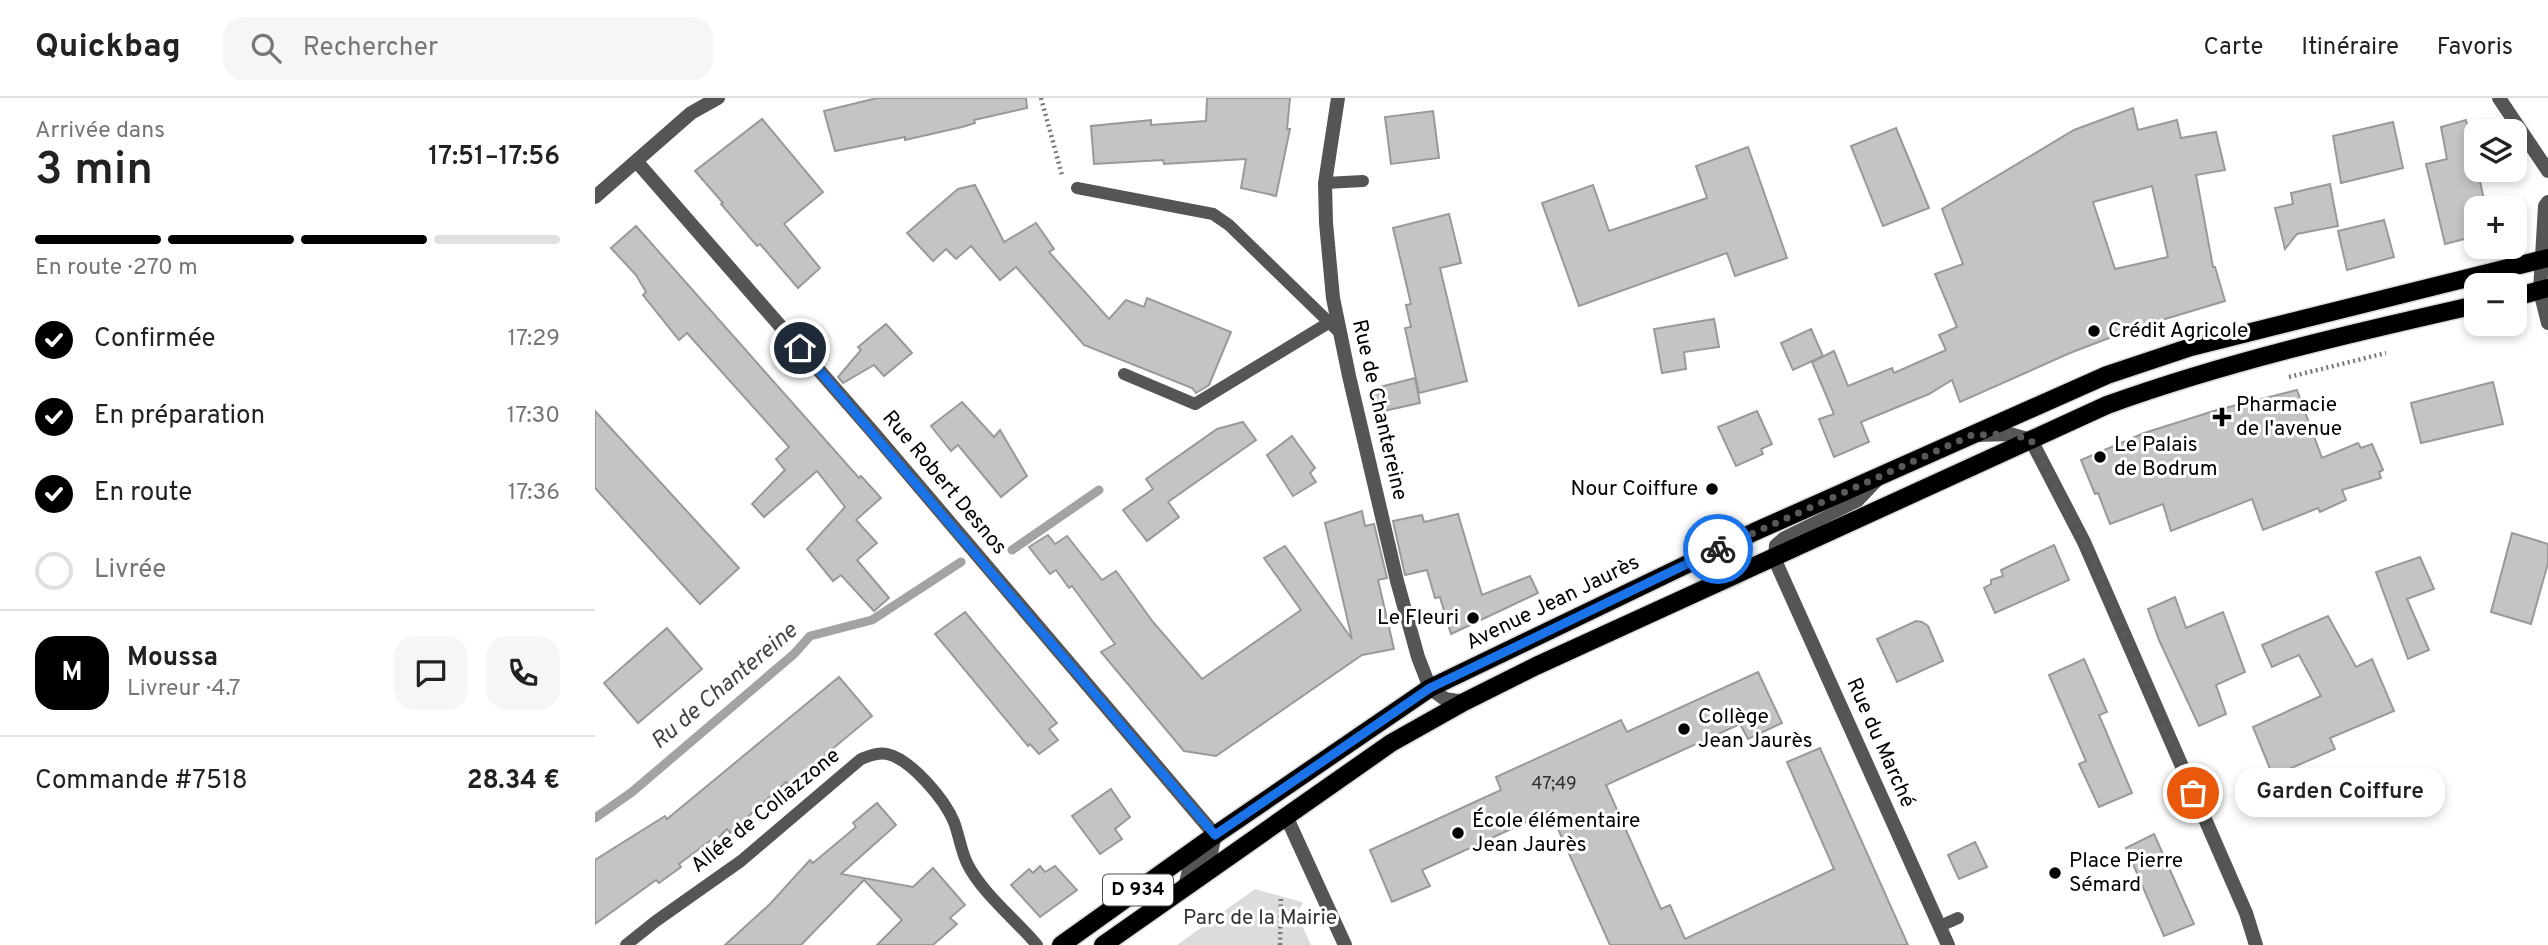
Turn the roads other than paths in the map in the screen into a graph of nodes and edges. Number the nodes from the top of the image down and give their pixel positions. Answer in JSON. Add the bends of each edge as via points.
{"nodes":[{"id":1,"x":718,"y":98,"type":"edge"},
{"id":2,"x":1338,"y":98,"type":"edge"},
{"id":3,"x":2499,"y":98,"type":"edge"},
{"id":4,"x":637,"y":162,"type":"junction"},
{"id":5,"x":2548,"y":171,"type":"edge"},
{"id":6,"x":1363,"y":181,"type":"dead end"},
{"id":7,"x":1325,"y":183,"type":"junction"},
{"id":8,"x":1077,"y":188,"type":"road end"},
{"id":9,"x":595,"y":197,"type":"edge"},
{"id":10,"x":2548,"y":202,"type":"edge"},
{"id":11,"x":2546,"y":259,"type":"edge"},
{"id":12,"x":2544,"y":290,"type":"edge"},
{"id":13,"x":2464,"y":308,"type":"edge"},
{"id":14,"x":2548,"y":323,"type":"edge"},
{"id":15,"x":1335,"y":327,"type":"junction"},
{"id":16,"x":1124,"y":374,"type":"dead end"},
{"id":17,"x":1972,"y":435,"type":"junction"},
{"id":18,"x":2031,"y":440,"type":"junction"},
{"id":19,"x":1882,"y":476,"type":"junction"},
{"id":20,"x":1773,"y":558,"type":"junction"},
{"id":21,"x":1430,"y":688,"type":"junction"},
{"id":22,"x":1464,"y":702,"type":"junction"},
{"id":23,"x":1286,"y":816,"type":"junction"},
{"id":24,"x":1215,"y":835,"type":"junction"},
{"id":25,"x":1185,"y":887,"type":"junction"},
{"id":26,"x":1958,"y":918,"type":"dead end"},
{"id":27,"x":1940,"y":926,"type":"junction"},
{"id":28,"x":627,"y":945,"type":"edge"},
{"id":29,"x":1037,"y":945,"type":"edge"},
{"id":30,"x":1061,"y":945,"type":"edge"},
{"id":31,"x":1103,"y":945,"type":"edge"},
{"id":32,"x":1345,"y":945,"type":"edge"},
{"id":33,"x":1948,"y":945,"type":"edge"},
{"id":34,"x":2256,"y":945,"type":"edge"}],
"edges":[{"from":1,"to":4,"type":"street","via":[[691,113]]},
{"from":2,"to":7,"type":"street","name":"Rue de Chantereine"},
{"from":3,"to":5,"type":"street"},
{"from":4,"to":9,"type":"street"},
{"from":4,"to":24,"type":"street","name":"Rue Robert Desnos"},
{"from":6,"to":7,"type":"lane"},
{"from":7,"to":15,"type":"street","name":"Rue de Chantereine"},
{"from":8,"to":15,"type":"lane","via":[[1213,214]]},
{"from":10,"to":11,"type":"street"},
{"from":11,"to":12,"type":"street"},
{"from":11,"to":17,"type":"main road","name":"Avenue Jean Jaurès","number":"D 934","via":[[2165,355],[2107,375]]},
{"from":12,"to":14,"type":"street"},
{"from":13,"to":18,"type":"main road","number":"D 934","via":[[2169,383]]},
{"from":15,"to":16,"type":"lane","via":[[1195,404]]},
{"from":15,"to":21,"type":"street","name":"Rue de Chantereine","via":[[1397,581]]},
{"from":17,"to":18,"type":"street","name":"Avenue Jean Jaurès","via":[[2010,434]]},
{"from":17,"to":19,"type":"main road","name":"Avenue Jean Jaurès","number":"D 934"},
{"from":18,"to":20,"type":"main road","number":"D 934"},
{"from":18,"to":34,"type":"street","via":[[2106,591]]},
{"from":19,"to":20,"type":"lane","via":[[1859,501],[1783,538],[1775,545]]},
{"from":19,"to":21,"type":"main road","name":"Avenue Jean Jaurès","number":"D 934","via":[[1754,532]]},
{"from":20,"to":22,"type":"main road","number":"D 934"},
{"from":20,"to":27,"type":"street","name":"Rue du Marché"},
{"from":21,"to":22,"type":"street","via":[[1445,699]]},
{"from":21,"to":24,"type":"main road","name":"Avenue Jean Jaurès","number":"D 934"},
{"from":22,"to":23,"type":"main road","number":"D 934","via":[[1391,743]]},
{"from":23,"to":25,"type":"main road","number":"D 934"},
{"from":23,"to":32,"type":"street"},
{"from":24,"to":25,"type":"street","via":[[1210,856],[1189,870]]},
{"from":24,"to":30,"type":"main road","number":"D 934"},
{"from":25,"to":31,"type":"main road","number":"D 934"},
{"from":26,"to":27,"type":"lane"},
{"from":27,"to":33,"type":"street","name":"Rue du Marché"},
{"from":28,"to":29,"type":"lane","name":"Allée de Collazzone","via":[[741,861],[861,759],[877,754],[910,766],[941,801],[953,819],[967,863]]}]}
